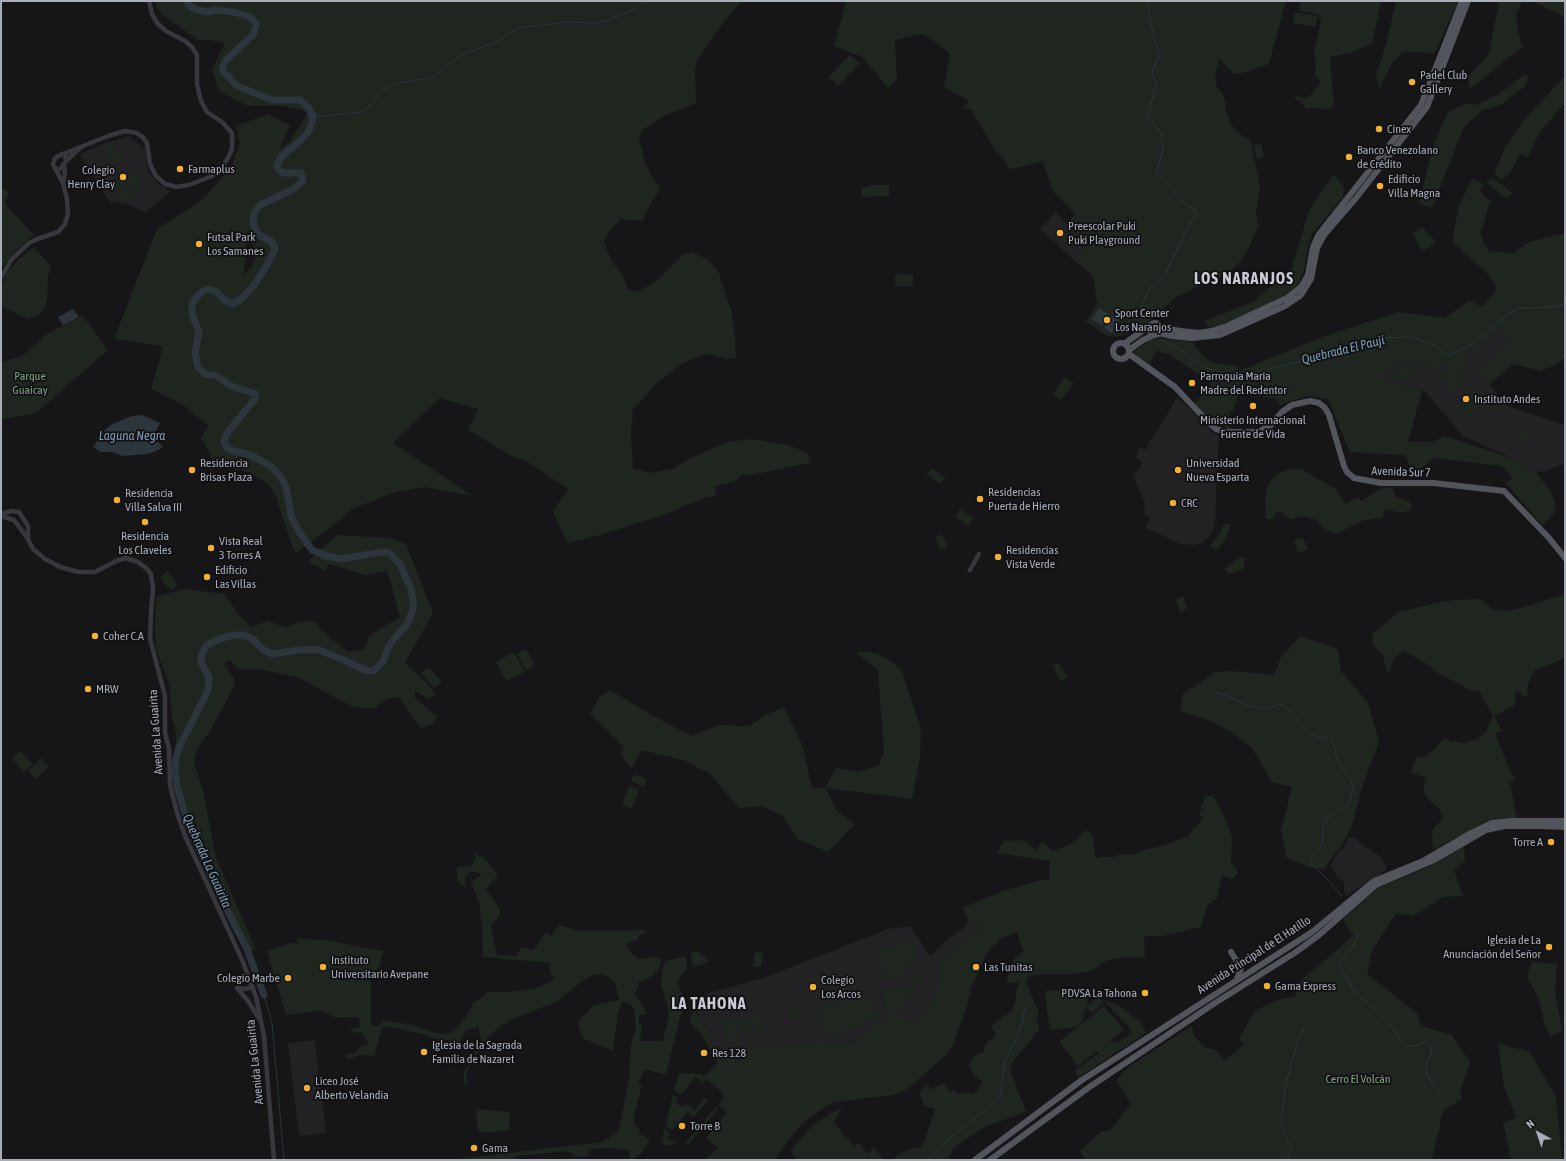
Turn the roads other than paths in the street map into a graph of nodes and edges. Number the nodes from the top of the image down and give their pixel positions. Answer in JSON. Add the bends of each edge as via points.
{"nodes":[{"id":1,"x":149,"y":1,"type":"edge"},
{"id":2,"x":1462,"y":1,"type":"edge"},
{"id":3,"x":1468,"y":1,"type":"edge"},
{"id":4,"x":80,"y":148,"type":"junction"},
{"id":5,"x":63,"y":154,"type":"junction"},
{"id":6,"x":65,"y":163,"type":"junction"},
{"id":7,"x":56,"y":170,"type":"junction"},
{"id":8,"x":63,"y":183,"type":"junction"},
{"id":9,"x":1,"y":278,"type":"edge"},
{"id":10,"x":1149,"y":326,"type":"junction"},
{"id":11,"x":1161,"y":326,"type":"junction"},
{"id":12,"x":1157,"y":334,"type":"junction"},
{"id":13,"x":1124,"y":344,"type":"junction"},
{"id":14,"x":1129,"y":352,"type":"junction"},
{"id":15,"x":19,"y":510,"type":"junction"},
{"id":16,"x":1,"y":515,"type":"edge"},
{"id":17,"x":17,"y":524,"type":"junction"},
{"id":18,"x":28,"y":539,"type":"junction"},
{"id":19,"x":979,"y":554,"type":"dead end"},
{"id":20,"x":1565,"y":558,"type":"edge"},
{"id":21,"x":970,"y":570,"type":"dead end"},
{"id":22,"x":1565,"y":821,"type":"edge"},
{"id":23,"x":1565,"y":827,"type":"edge"},
{"id":24,"x":1231,"y":952,"type":"dead end"},
{"id":25,"x":1236,"y":981,"type":"junction"},
{"id":26,"x":253,"y":988,"type":"junction"},
{"id":27,"x":262,"y":1022,"type":"junction"},
{"id":28,"x":274,"y":1160,"type":"edge"},
{"id":29,"x":975,"y":1160,"type":"edge"},
{"id":30,"x":990,"y":1160,"type":"edge"}],
"edges":[{"from":1,"to":4,"type":"street","via":[[158,24],[185,41],[195,52],[200,101],[207,112],[232,133],[232,149],[228,158],[212,176],[176,187],[168,185],[156,176],[150,164],[147,143],[136,133],[117,133]]},
{"from":2,"to":11,"type":"main road","via":[[1421,105],[1319,234],[1313,247],[1308,275],[1302,286],[1283,300],[1212,331],[1199,333]]},
{"from":3,"to":12,"type":"main road","via":[[1427,107],[1324,235],[1317,248],[1311,279],[1300,295],[1285,306],[1220,335],[1191,338]]},
{"from":4,"to":5,"type":"street"},
{"from":4,"to":6,"type":"street"},
{"from":5,"to":6,"type":"street"},
{"from":5,"to":7,"type":"street","via":[[54,160]]},
{"from":6,"to":7,"type":"street"},
{"from":6,"to":8,"type":"street"},
{"from":7,"to":8,"type":"street"},
{"from":8,"to":9,"type":"street","via":[[68,206],[64,225],[58,232],[29,244],[9,263]]},
{"from":10,"to":11,"type":"main road","via":[[1154,322]]},
{"from":10,"to":12,"type":"main road","via":[[1150,332]]},
{"from":10,"to":13,"type":"main road"},
{"from":11,"to":12,"type":"main road"},
{"from":12,"to":14,"type":"main road","via":[[1143,340]]},
{"from":13,"to":14,"type":"main road"},
{"from":13,"to":14,"type":"main road","via":[[1119,343],[1115,346],[1114,354],[1121,359],[1126,358]]},
{"from":14,"to":20,"type":"main road","name":"Avenida Sur 7","via":[[1175,387],[1209,423],[1222,431],[1258,432],[1270,426],[1292,405],[1310,401],[1319,403],[1329,415],[1344,466],[1354,478],[1386,484],[1429,483],[1504,491]]},
{"from":15,"to":16,"type":"street","name":"Avenida La Guairita"},
{"from":15,"to":17,"type":"street","via":[[16,515]]},
{"from":15,"to":18,"type":"street","name":"Avenida La Guairita","via":[[28,526]]},
{"from":16,"to":17,"type":"street","name":"Avenida La Guairita","via":[[11,518]]},
{"from":17,"to":18,"type":"street","name":"Avenida La Guairita"},
{"from":18,"to":26,"type":"street","name":"Avenida La Guairita","via":[[33,549],[45,559],[73,572],[95,572],[126,558],[142,564],[150,574],[153,580],[150,640],[165,696],[164,733],[169,748],[170,785],[177,814]]},
{"from":19,"to":21,"type":"street"},
{"from":22,"to":25,"type":"main road","name":"Avenida Principal de El Hatillo","via":[[1512,821],[1486,825],[1423,861],[1374,881],[1312,932]]},
{"from":23,"to":30,"type":"main road","name":"Avenida Principal de El Hatillo","via":[[1505,826],[1486,830],[1436,859],[1376,885],[1296,952],[1088,1088]]},
{"from":24,"to":25,"type":"main road","via":[[1241,968]]},
{"from":25,"to":29,"type":"main road","name":"Avenida Principal de El Hatillo","via":[[1082,1080]]},
{"from":26,"to":27,"type":"street","name":"Avenida La Guairita"},
{"from":26,"to":27,"type":"street","via":[[236,988]]},
{"from":27,"to":28,"type":"street","name":"Avenida La Guairita"}]}
